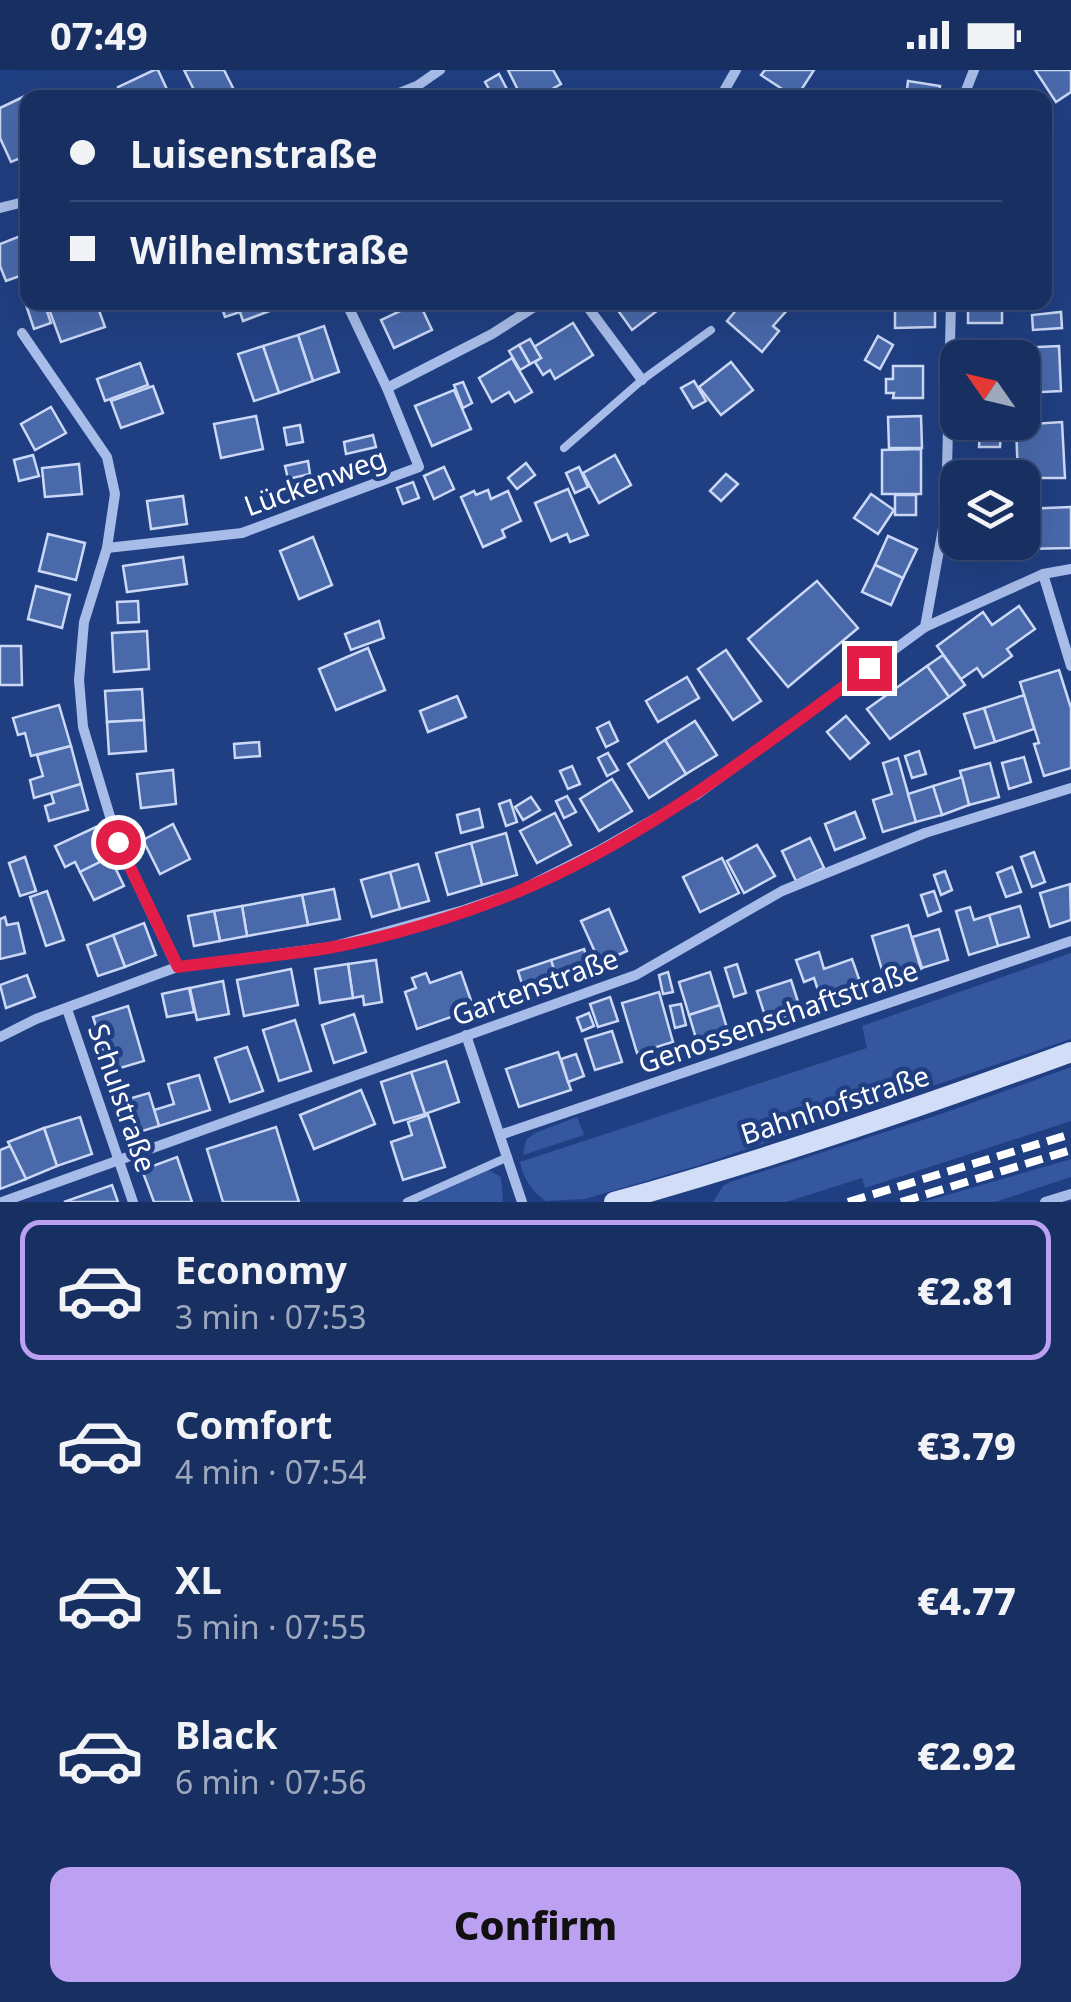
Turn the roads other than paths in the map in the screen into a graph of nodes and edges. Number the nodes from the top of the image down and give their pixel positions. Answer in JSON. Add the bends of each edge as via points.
{"nodes":[{"id":1,"x":440,"y":70,"type":"edge"},
{"id":2,"x":407,"y":90,"type":"edge"},
{"id":3,"x":350,"y":310,"type":"edge"},
{"id":4,"x":530,"y":310,"type":"edge"},
{"id":5,"x":590,"y":310,"type":"edge"},
{"id":6,"x":951,"y":310,"type":"edge"},
{"id":7,"x":711,"y":330,"type":"dead end"},
{"id":8,"x":22,"y":333,"type":"dead end"},
{"id":9,"x":642,"y":380,"type":"junction"},
{"id":10,"x":387,"y":388,"type":"junction"},
{"id":11,"x":564,"y":448,"type":"dead end"},
{"id":12,"x":106,"y":548,"type":"junction"},
{"id":13,"x":1071,"y":568,"type":"edge"},
{"id":14,"x":1043,"y":574,"type":"junction"},
{"id":15,"x":925,"y":627,"type":"junction"},
{"id":16,"x":1071,"y":666,"type":"edge"},
{"id":17,"x":1071,"y":788,"type":"edge"},
{"id":18,"x":1071,"y":942,"type":"edge"},
{"id":19,"x":178,"y":967,"type":"junction"},
{"id":20,"x":67,"y":1009,"type":"junction"},
{"id":21,"x":466,"y":1035,"type":"junction"},
{"id":22,"x":0,"y":1036,"type":"edge"},
{"id":23,"x":1071,"y":1052,"type":"edge"},
{"id":24,"x":500,"y":1135,"type":"junction"},
{"id":25,"x":508,"y":1156,"type":"junction"},
{"id":26,"x":120,"y":1158,"type":"junction"},
{"id":27,"x":1071,"y":1194,"type":"edge"},
{"id":28,"x":2,"y":1202,"type":"edge"},
{"id":29,"x":133,"y":1202,"type":"edge"},
{"id":30,"x":407,"y":1202,"type":"edge"},
{"id":31,"x":522,"y":1202,"type":"edge"},
{"id":32,"x":614,"y":1202,"type":"edge"},
{"id":33,"x":1045,"y":1202,"type":"edge"}],
"edges":[{"from":1,"to":2,"type":"street"},
{"from":3,"to":10,"type":"street","name":"Lückenweg"},
{"from":4,"to":10,"type":"street"},
{"from":5,"to":9,"type":"street"},
{"from":6,"to":15,"type":"street","via":[[946,512]]},
{"from":7,"to":9,"type":"lane"},
{"from":8,"to":12,"type":"street","via":[[107,456],[115,494]]},
{"from":9,"to":11,"type":"lane"},
{"from":10,"to":12,"type":"street","name":"Lückenweg","via":[[419,467],[242,533]]},
{"from":12,"to":19,"type":"street","via":[[84,622],[83,727],[118,842]]},
{"from":13,"to":14,"type":"street"},
{"from":14,"to":15,"type":"street"},
{"from":14,"to":16,"type":"street"},
{"from":15,"to":19,"type":"street","via":[[696,795],[519,892],[331,947]]},
{"from":17,"to":21,"type":"street","name":"Gartenstraße","via":[[925,833],[782,891],[636,975]]},
{"from":18,"to":24,"type":"street","name":"Genossenschaftstraße"},
{"from":19,"to":20,"type":"street"},
{"from":20,"to":22,"type":"street"},
{"from":20,"to":26,"type":"street","name":"Schulstraße"},
{"from":21,"to":24,"type":"street"},
{"from":21,"to":26,"type":"street","name":"Gartenstraße"},
{"from":23,"to":32,"type":"main road","name":"Bahnhofstraße"},
{"from":24,"to":25,"type":"street"},
{"from":25,"to":30,"type":"lane"},
{"from":25,"to":31,"type":"street"},
{"from":26,"to":28,"type":"street","name":"Gartenstraße"},
{"from":26,"to":29,"type":"street","name":"Schulstraße"},
{"from":27,"to":33,"type":"street"}]}
